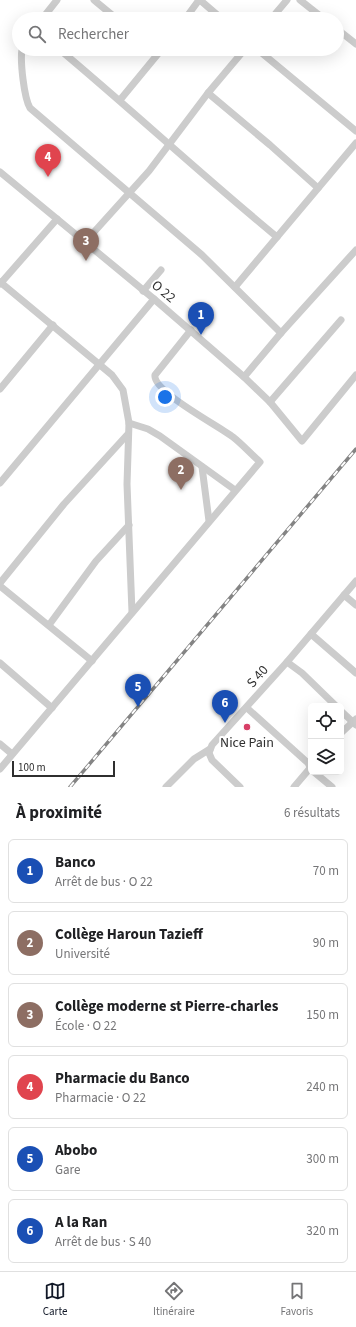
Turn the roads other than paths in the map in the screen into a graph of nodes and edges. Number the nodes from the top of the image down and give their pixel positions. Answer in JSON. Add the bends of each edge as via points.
{"nodes":[{"id":1,"x":57,"y":0,"type":"edge"},
{"id":2,"x":94,"y":0,"type":"edge"},
{"id":3,"x":200,"y":0,"type":"edge"},
{"id":4,"x":287,"y":0,"type":"edge"},
{"id":5,"x":300,"y":0,"type":"edge"},
{"id":6,"x":48,"y":12,"type":"edge"},
{"id":7,"x":109,"y":12,"type":"edge"},
{"id":8,"x":191,"y":12,"type":"edge"},
{"id":9,"x":214,"y":12,"type":"edge"},
{"id":10,"x":277,"y":12,"type":"edge"},
{"id":11,"x":315,"y":12,"type":"edge"},
{"id":12,"x":344,"y":35,"type":"edge"},
{"id":13,"x":356,"y":44,"type":"edge"},
{"id":14,"x":21,"y":56,"type":"edge"},
{"id":15,"x":68,"y":56,"type":"edge"},
{"id":16,"x":154,"y":56,"type":"edge"},
{"id":17,"x":239,"y":56,"type":"edge"},
{"id":18,"x":265,"y":56,"type":"edge"},
{"id":19,"x":208,"y":93,"type":"junction"},
{"id":20,"x":120,"y":100,"type":"junction"},
{"id":21,"x":356,"y":131,"type":"edge"},
{"id":22,"x":356,"y":143,"type":"edge"},
{"id":23,"x":169,"y":145,"type":"junction"},
{"id":24,"x":0,"y":172,"type":"edge"},
{"id":25,"x":318,"y":188,"type":"junction"},
{"id":26,"x":129,"y":193,"type":"junction"},
{"id":27,"x":57,"y":219,"type":"junction"},
{"id":28,"x":277,"y":237,"type":"junction"},
{"id":29,"x":85,"y":242,"type":"junction"},
{"id":30,"x":356,"y":250,"type":"edge"},
{"id":31,"x":161,"y":270,"type":"dead end"},
{"id":32,"x":0,"y":283,"type":"edge"},
{"id":33,"x":235,"y":287,"type":"junction"},
{"id":34,"x":144,"y":291,"type":"junction"},
{"id":35,"x":154,"y":299,"type":"junction"},
{"id":36,"x":341,"y":320,"type":"dead end"},
{"id":37,"x":54,"y":325,"type":"junction"},
{"id":38,"x":191,"y":330,"type":"junction"},
{"id":39,"x":281,"y":333,"type":"junction"},
{"id":40,"x":100,"y":365,"type":"junction"},
{"id":41,"x":356,"y":375,"type":"edge"},
{"id":42,"x":244,"y":377,"type":"junction"},
{"id":43,"x":0,"y":388,"type":"edge"},
{"id":44,"x":270,"y":402,"type":"junction"},
{"id":45,"x":128,"y":423,"type":"junction"},
{"id":46,"x":127,"y":435,"type":"junction"},
{"id":47,"x":202,"y":466,"type":"junction"},
{"id":48,"x":0,"y":483,"type":"edge"},
{"id":49,"x":235,"y":490,"type":"junction"},
{"id":50,"x":209,"y":521,"type":"junction"},
{"id":51,"x":129,"y":525,"type":"junction"},
{"id":52,"x":356,"y":581,"type":"edge"},
{"id":53,"x":0,"y":583,"type":"edge"},
{"id":54,"x":0,"y":586,"type":"edge"},
{"id":55,"x":344,"y":595,"type":"junction"},
{"id":56,"x":356,"y":605,"type":"edge"},
{"id":57,"x":132,"y":612,"type":"junction"},
{"id":58,"x":49,"y":625,"type":"junction"},
{"id":59,"x":311,"y":634,"type":"junction"},
{"id":60,"x":92,"y":661,"type":"junction"},
{"id":61,"x":287,"y":662,"type":"junction"},
{"id":62,"x":0,"y":663,"type":"edge"},
{"id":63,"x":356,"y":673,"type":"edge"},
{"id":64,"x":333,"y":703,"type":"edge"},
{"id":65,"x":52,"y":708,"type":"junction"},
{"id":66,"x":247,"y":708,"type":"junction"},
{"id":67,"x":344,"y":713,"type":"edge"},
{"id":68,"x":355,"y":722,"type":"edge"},
{"id":69,"x":344,"y":731,"type":"edge"},
{"id":70,"x":0,"y":744,"type":"edge"},
{"id":71,"x":210,"y":749,"type":"junction"},
{"id":72,"x":12,"y":754,"type":"junction"},
{"id":73,"x":308,"y":763,"type":"edge"},
{"id":74,"x":0,"y":769,"type":"edge"},
{"id":75,"x":308,"y":772,"type":"edge"},
{"id":76,"x":318,"y":775,"type":"edge"},
{"id":77,"x":166,"y":787,"type":"edge"},
{"id":78,"x":240,"y":787,"type":"edge"},
{"id":79,"x":294,"y":787,"type":"edge"},
{"id":80,"x":332,"y":787,"type":"edge"}],
"edges":[{"from":1,"to":6,"type":"street"},
{"from":2,"to":7,"type":"street"},
{"from":3,"to":8,"type":"street"},
{"from":3,"to":9,"type":"street"},
{"from":4,"to":10,"type":"street"},
{"from":5,"to":11,"type":"street"},
{"from":12,"to":13,"type":"street"},
{"from":14,"to":26,"type":"street","via":[[30,108]]},
{"from":15,"to":20,"type":"street"},
{"from":16,"to":20,"type":"street"},
{"from":17,"to":19,"type":"street"},
{"from":18,"to":21,"type":"street"},
{"from":19,"to":23,"type":"street"},
{"from":19,"to":25,"type":"street"},
{"from":20,"to":23,"type":"street"},
{"from":22,"to":25,"type":"street"},
{"from":23,"to":26,"type":"street"},
{"from":23,"to":28,"type":"street"},
{"from":24,"to":27,"type":"street","name":"O 22"},
{"from":25,"to":28,"type":"street"},
{"from":26,"to":29,"type":"street"},
{"from":26,"to":33,"type":"street","via":[[202,255]]},
{"from":27,"to":29,"type":"street","name":"O 22"},
{"from":27,"to":32,"type":"street"},
{"from":28,"to":33,"type":"street"},
{"from":29,"to":34,"type":"street","name":"O 22"},
{"from":30,"to":39,"type":"street"},
{"from":31,"to":34,"type":"street"},
{"from":32,"to":37,"type":"street"},
{"from":33,"to":39,"type":"street"},
{"from":34,"to":35,"type":"street","name":"O 22"},
{"from":35,"to":38,"type":"street","name":"O 22"},
{"from":35,"to":40,"type":"street"},
{"from":36,"to":44,"type":"street"},
{"from":37,"to":40,"type":"street"},
{"from":37,"to":43,"type":"street"},
{"from":38,"to":42,"type":"street","name":"O 22"},
{"from":38,"to":49,"type":"street","via":[[155,375],[155,380],[171,395],[234,437],[260,462]]},
{"from":39,"to":42,"type":"street"},
{"from":40,"to":45,"type":"street","via":[[112,375],[123,390]]},
{"from":40,"to":48,"type":"street"},
{"from":41,"to":44,"type":"street","name":"O 22","via":[[302,441]]},
{"from":42,"to":44,"type":"street","name":"O 22"},
{"from":45,"to":46,"type":"street"},
{"from":45,"to":47,"type":"street","via":[[155,433]]},
{"from":46,"to":51,"type":"street"},
{"from":46,"to":53,"type":"street","via":[[64,504]]},
{"from":47,"to":49,"type":"street"},
{"from":47,"to":50,"type":"street"},
{"from":49,"to":50,"type":"street"},
{"from":50,"to":57,"type":"street"},
{"from":51,"to":57,"type":"street"},
{"from":51,"to":58,"type":"street","via":[[96,561]]},
{"from":52,"to":55,"type":"street","name":"S 40"},
{"from":54,"to":58,"type":"street"},
{"from":55,"to":56,"type":"street"},
{"from":55,"to":59,"type":"street","name":"S 40"},
{"from":57,"to":60,"type":"street"},
{"from":58,"to":60,"type":"street"},
{"from":59,"to":61,"type":"street","name":"S 40"},
{"from":59,"to":63,"type":"street"},
{"from":60,"to":65,"type":"street"},
{"from":61,"to":64,"type":"street"},
{"from":61,"to":66,"type":"street","name":"S 40"},
{"from":62,"to":65,"type":"street"},
{"from":65,"to":72,"type":"street"},
{"from":66,"to":71,"type":"street","name":"S 40"},
{"from":66,"to":73,"type":"street"},
{"from":67,"to":68,"type":"street"},
{"from":68,"to":69,"type":"street"},
{"from":70,"to":72,"type":"street"},
{"from":71,"to":77,"type":"street","name":"S 40","via":[[194,759]]},
{"from":71,"to":78,"type":"street","via":[[212,760]]},
{"from":72,"to":74,"type":"street"},
{"from":75,"to":79,"type":"street"},
{"from":76,"to":80,"type":"street"}]}
